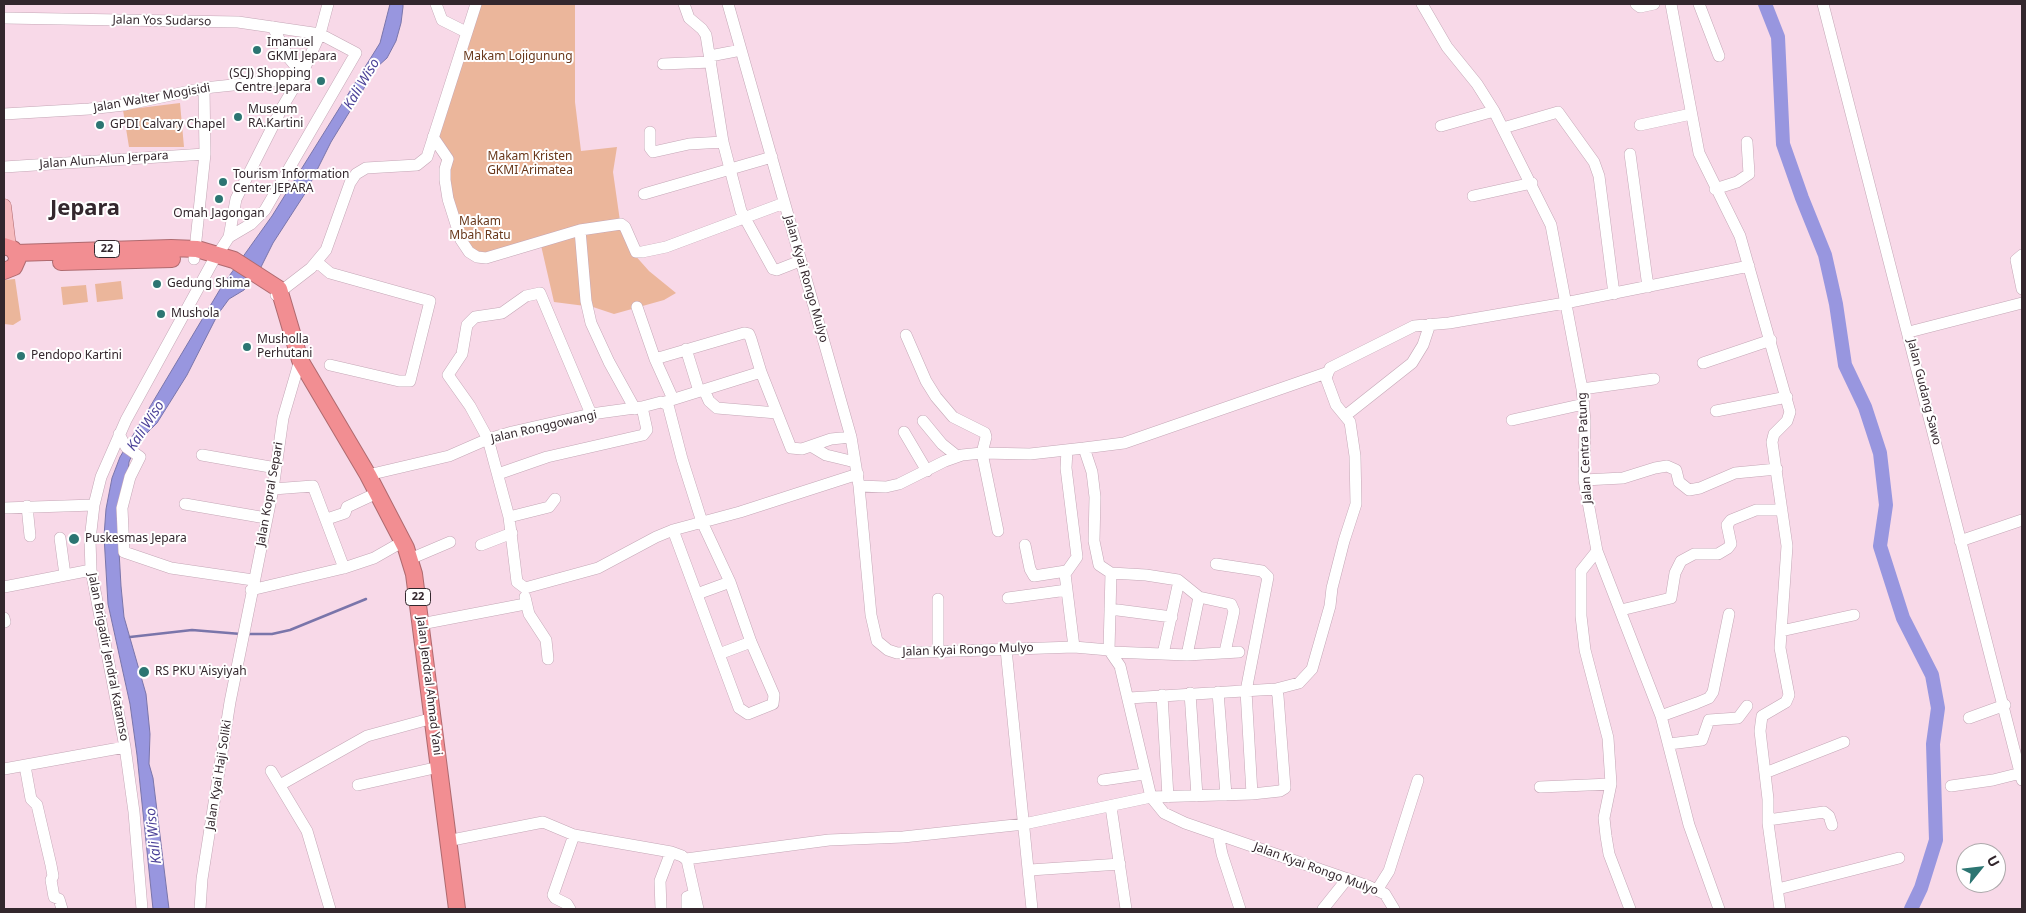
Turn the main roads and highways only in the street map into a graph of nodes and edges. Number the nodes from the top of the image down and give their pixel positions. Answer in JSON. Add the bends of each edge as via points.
{"nodes":[{"id":1,"x":4,"y":206,"type":"edge"},
{"id":2,"x":10,"y":256,"type":"edge"},
{"id":3,"x":457,"y":909,"type":"edge"}],
"edges":[{"from":1,"to":2,"type":"main road"},
{"from":2,"to":3,"type":"highway","name":"Jalan Jendral Ahmad Yani","number":"22","via":[[196,254],[232,265],[270,289],[285,314],[300,360],[368,475],[410,559]]}]}
